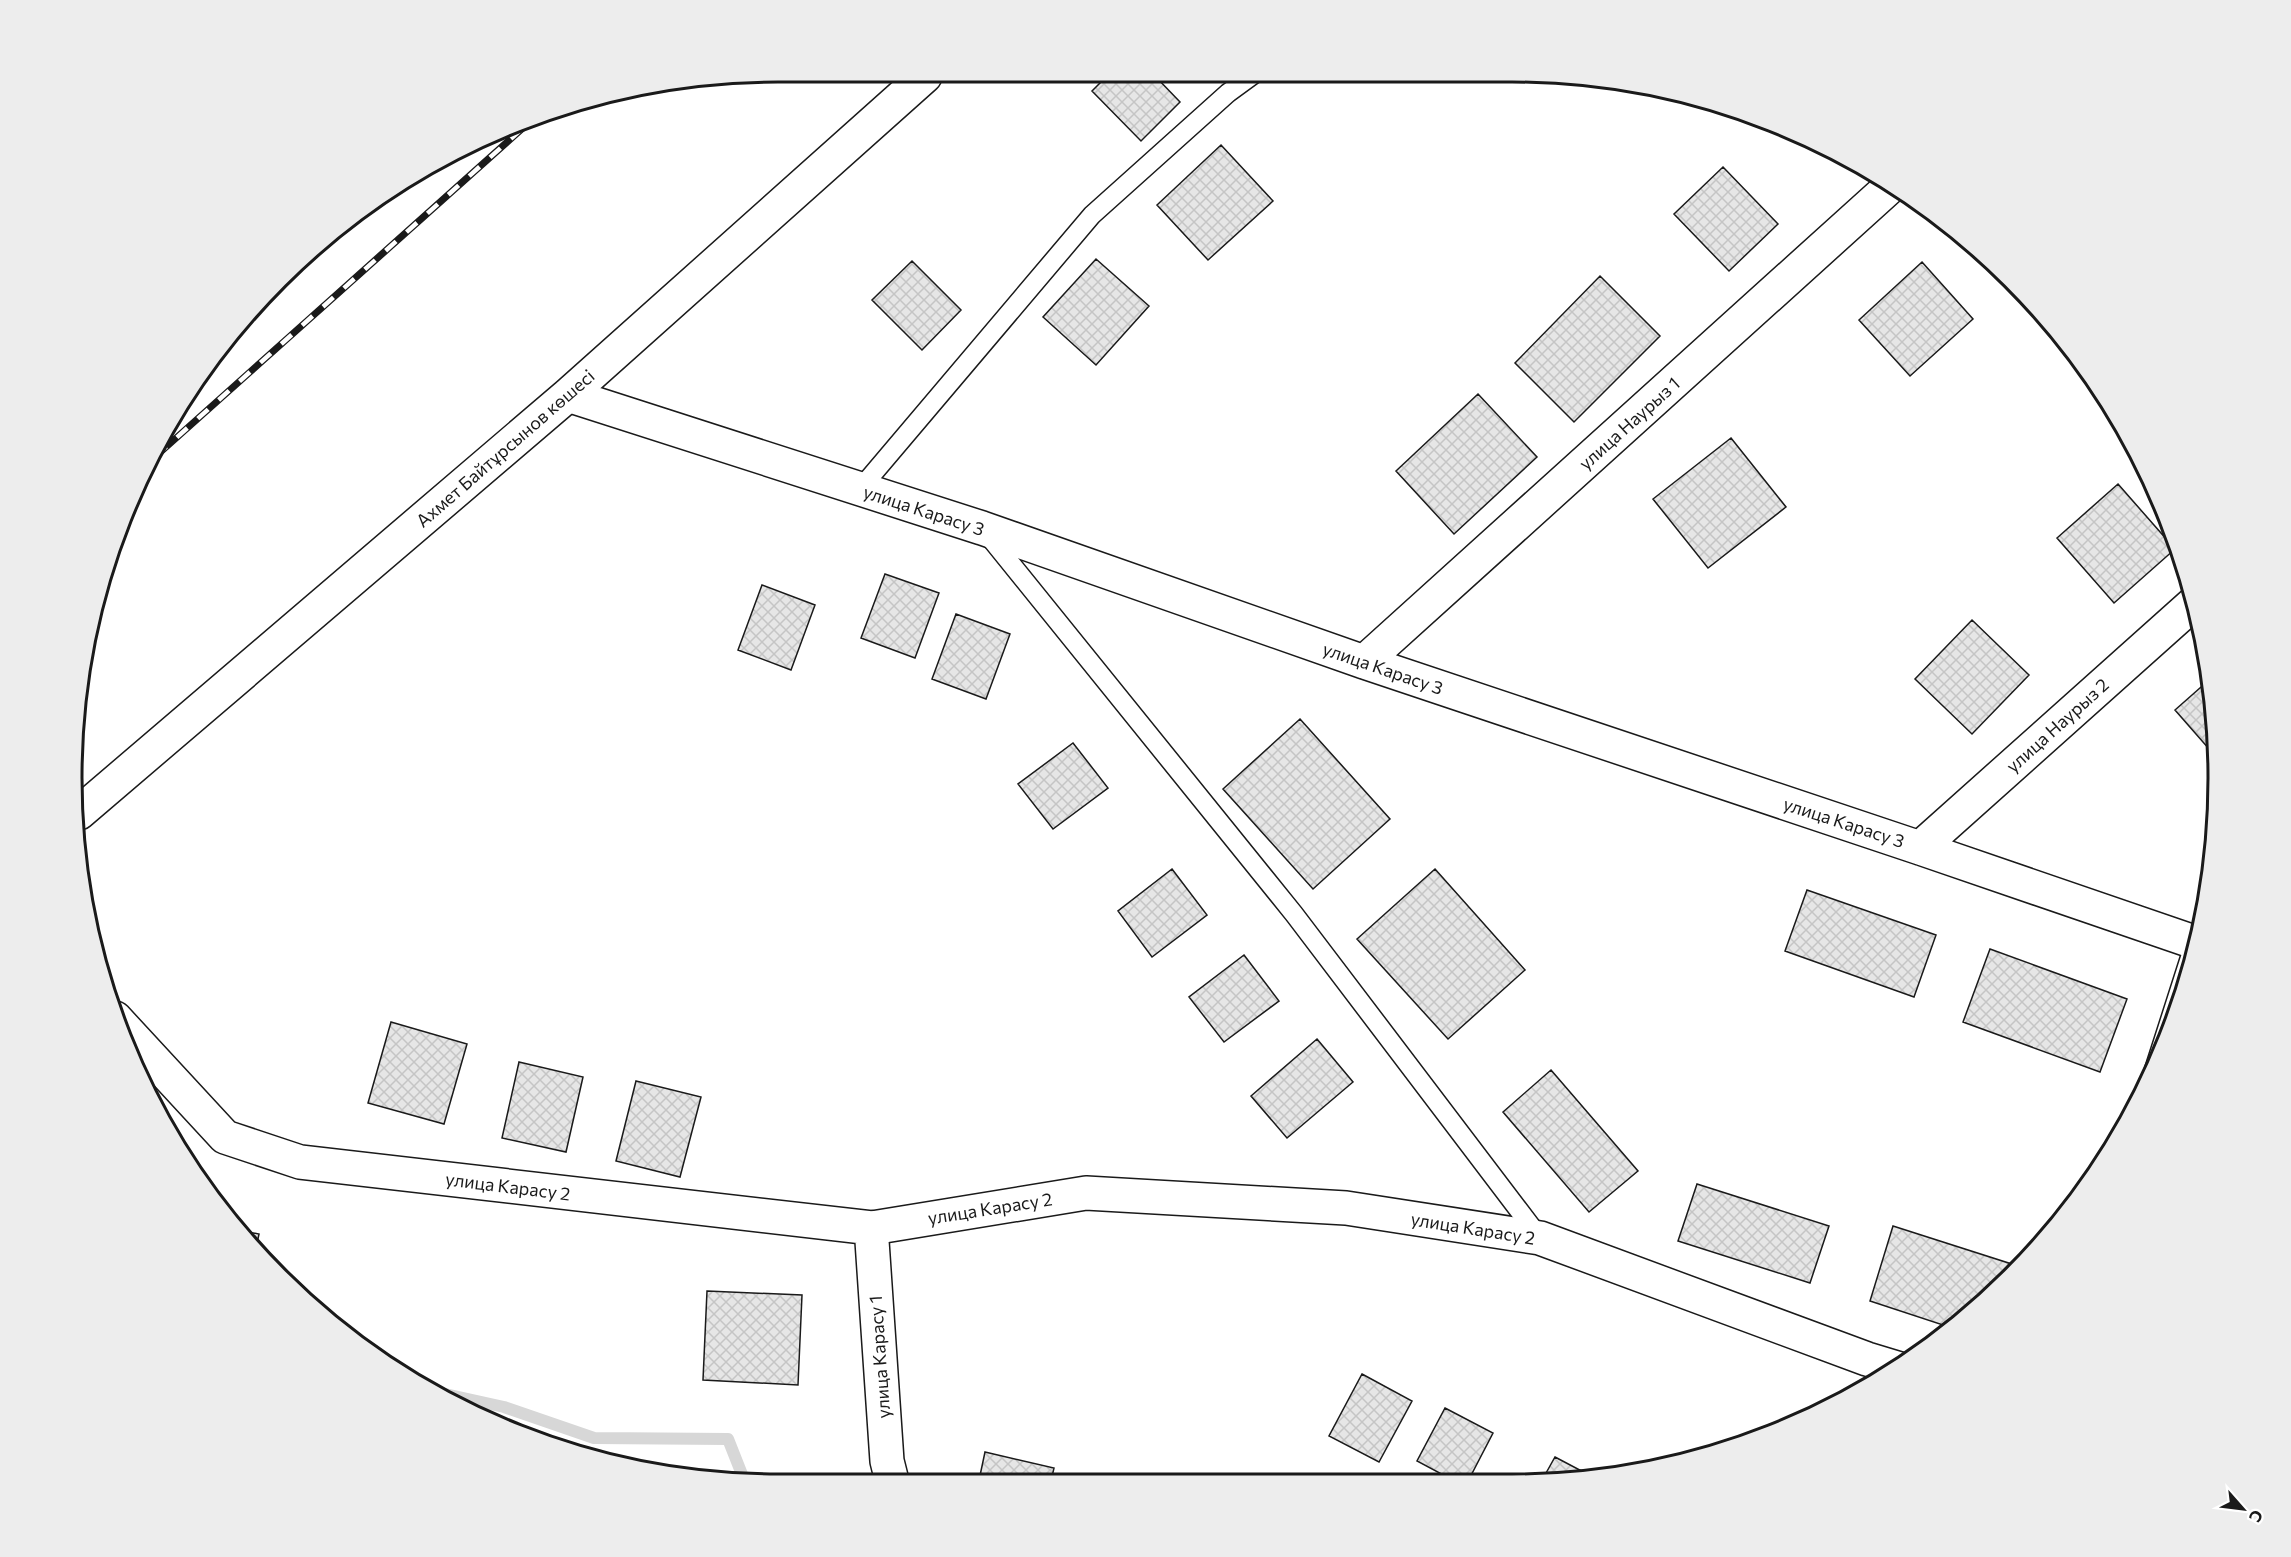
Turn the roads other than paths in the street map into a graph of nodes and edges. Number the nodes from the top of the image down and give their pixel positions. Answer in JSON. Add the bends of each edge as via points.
{"nodes":[{"id":1,"x":918,"y":82,"type":"edge"},
{"id":2,"x":1243,"y":82,"type":"edge"},
{"id":3,"x":1885,"y":191,"type":"edge"},
{"id":4,"x":568,"y":395,"type":"junction"},
{"id":5,"x":860,"y":489,"type":"junction"},
{"id":6,"x":982,"y":528,"type":"junction"},
{"id":7,"x":2187,"y":609,"type":"edge"},
{"id":8,"x":1364,"y":662,"type":"junction"},
{"id":9,"x":83,"y":809,"type":"edge"},
{"id":10,"x":1920,"y":848,"type":"junction"},
{"id":11,"x":2189,"y":941,"type":"edge"},
{"id":12,"x":132,"y":1036,"type":"edge"},
{"id":13,"x":872,"y":1228,"type":"junction"},
{"id":14,"x":1540,"y":1238,"type":"junction"},
{"id":15,"x":1886,"y":1365,"type":"edge"},
{"id":16,"x":890,"y":1474,"type":"edge"}],
"edges":[{"from":1,"to":4,"type":"street","name":"Ахмет Байтұрсынов көшесі"},
{"from":2,"to":5,"type":"lane","via":[[1092,215]]},
{"from":3,"to":8,"type":"street","name":"улица Наурыз 1"},
{"from":4,"to":5,"type":"street","name":"улица Карасу 3"},
{"from":4,"to":9,"type":"street","name":"Ахмет Байтұрсынов көшесі"},
{"from":5,"to":6,"type":"street","name":"улица Карасу 3"},
{"from":6,"to":8,"type":"street","name":"улица Карасу 3"},
{"from":6,"to":14,"type":"lane","via":[[1294,914]]},
{"from":7,"to":10,"type":"street","name":"улица Наурыз 2"},
{"from":8,"to":10,"type":"street","name":"улица Карасу 3"},
{"from":10,"to":11,"type":"street","name":"улица Карасу 3"},
{"from":12,"to":13,"type":"street","name":"улица Карасу 2","via":[[225,1137],[300,1162]]},
{"from":13,"to":14,"type":"street","name":"улица Карасу 2","via":[[1086,1192],[1346,1208]]},
{"from":13,"to":16,"type":"street","name":"улица Карасу 1"},
{"from":14,"to":15,"type":"street","name":"улица Карасу 2"}]}
